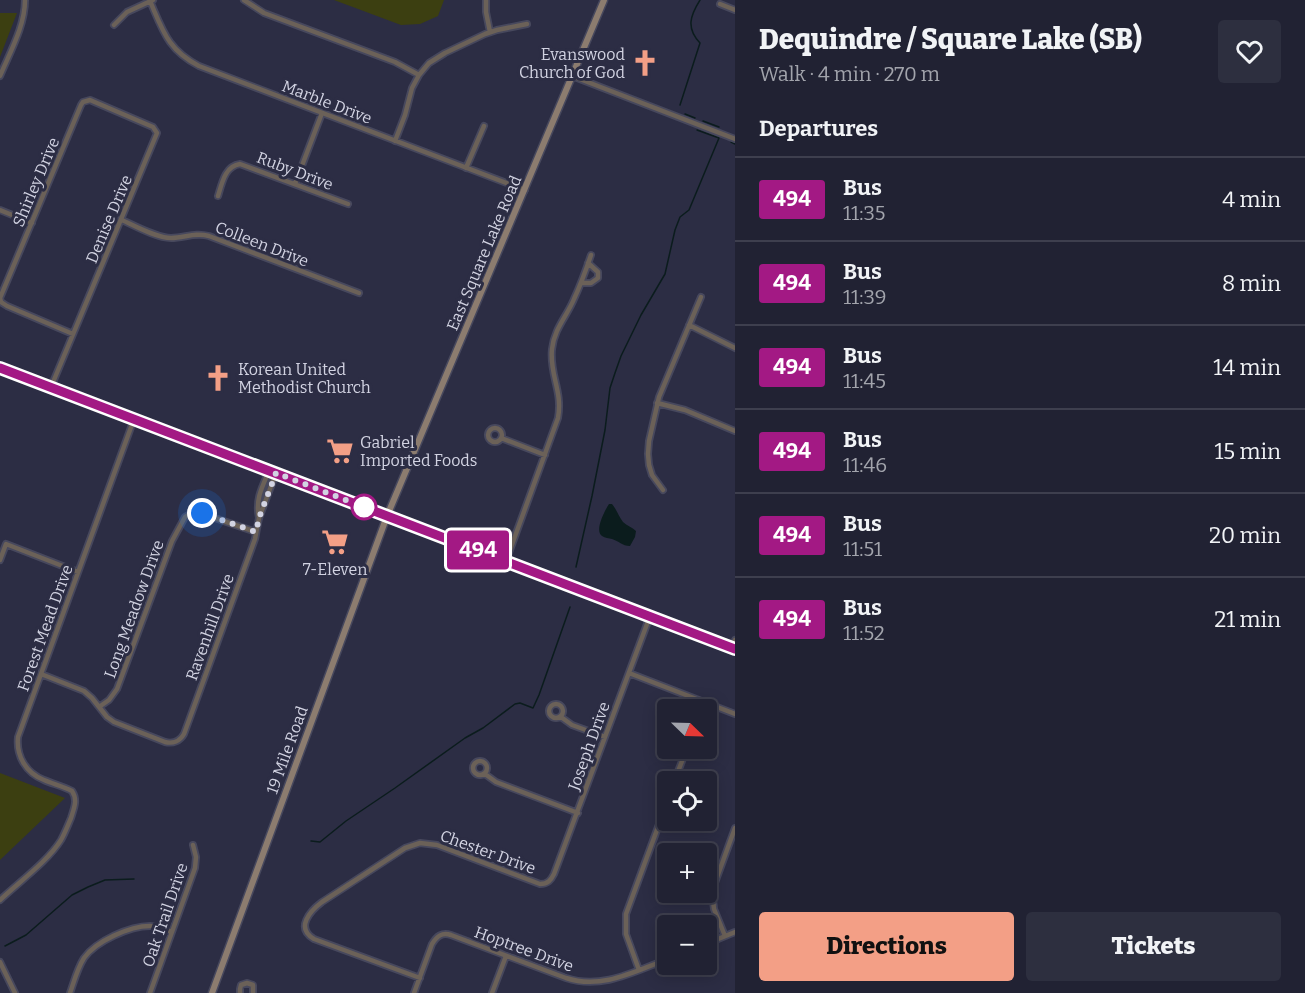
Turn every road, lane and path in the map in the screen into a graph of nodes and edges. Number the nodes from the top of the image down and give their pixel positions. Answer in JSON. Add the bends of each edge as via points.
{"nodes":[{"id":1,"x":25,"y":0,"type":"edge"},
{"id":2,"x":244,"y":0,"type":"edge"},
{"id":3,"x":486,"y":0,"type":"edge"},
{"id":4,"x":604,"y":0,"type":"edge"},
{"id":5,"x":151,"y":1,"type":"edge"},
{"id":6,"x":720,"y":4,"type":"dead end"},
{"id":7,"x":735,"y":10,"type":"edge"},
{"id":8,"x":527,"y":24,"type":"dead end"},
{"id":9,"x":114,"y":25,"type":"dead end"},
{"id":10,"x":490,"y":32,"type":"junction"},
{"id":11,"x":0,"y":75,"type":"edge"},
{"id":12,"x":419,"y":75,"type":"junction"},
{"id":13,"x":572,"y":76,"type":"junction"},
{"id":14,"x":86,"y":101,"type":"joint"},
{"id":15,"x":322,"y":113,"type":"junction"},
{"id":16,"x":484,"y":126,"type":"dead end"},
{"id":17,"x":735,"y":139,"type":"edge"},
{"id":18,"x":395,"y":141,"type":"junction"},
{"id":19,"x":466,"y":168,"type":"junction"},
{"id":20,"x":295,"y":184,"type":"junction"},
{"id":21,"x":525,"y":190,"type":"junction"},
{"id":22,"x":218,"y":196,"type":"dead end"},
{"id":23,"x":348,"y":204,"type":"dead end"},
{"id":24,"x":0,"y":210,"type":"edge"},
{"id":25,"x":122,"y":220,"type":"junction"},
{"id":26,"x":32,"y":223,"type":"junction"},
{"id":27,"x":591,"y":255,"type":"dead end"},
{"id":28,"x":588,"y":263,"type":"junction"},
{"id":29,"x":581,"y":283,"type":"junction"},
{"id":30,"x":359,"y":293,"type":"dead end"},
{"id":31,"x":701,"y":297,"type":"dead end"},
{"id":32,"x":689,"y":325,"type":"junction"},
{"id":33,"x":73,"y":334,"type":"junction"},
{"id":34,"x":735,"y":348,"type":"edge"},
{"id":35,"x":0,"y":368,"type":"edge"},
{"id":36,"x":51,"y":387,"type":"junction"},
{"id":37,"x":657,"y":403,"type":"junction"},
{"id":38,"x":134,"y":419,"type":"junction"},
{"id":39,"x":735,"y":431,"type":"edge"},
{"id":40,"x":501,"y":438,"type":"dead end"},
{"id":41,"x":545,"y":454,"type":"junction"},
{"id":42,"x":272,"y":472,"type":"junction"},
{"id":43,"x":663,"y":490,"type":"dead end"},
{"id":44,"x":387,"y":516,"type":"junction"},
{"id":45,"x":256,"y":532,"type":"junction"},
{"id":46,"x":0,"y":560,"type":"edge"},
{"id":47,"x":506,"y":561,"type":"junction"},
{"id":48,"x":78,"y":572,"type":"junction"},
{"id":49,"x":650,"y":616,"type":"junction"},
{"id":50,"x":735,"y":639,"type":"edge"},
{"id":51,"x":733,"y":648,"type":"edge"},
{"id":52,"x":41,"y":674,"type":"junction"},
{"id":53,"x":628,"y":674,"type":"junction"},
{"id":54,"x":99,"y":707,"type":"junction"},
{"id":55,"x":735,"y":714,"type":"edge"},
{"id":56,"x":561,"y":717,"type":"dead end"},
{"id":57,"x":605,"y":737,"type":"junction"},
{"id":58,"x":485,"y":774,"type":"dead end"},
{"id":59,"x":578,"y":813,"type":"junction"},
{"id":60,"x":735,"y":828,"type":"edge"},
{"id":61,"x":657,"y":830,"type":"edge"},
{"id":62,"x":193,"y":845,"type":"dead end"},
{"id":63,"x":547,"y":883,"type":"joint"},
{"id":64,"x":0,"y":900,"type":"edge"},
{"id":65,"x":172,"y":932,"type":"junction"},
{"id":66,"x":735,"y":932,"type":"edge"},
{"id":67,"x":725,"y":936,"type":"junction"},
{"id":68,"x":717,"y":939,"type":"edge"},
{"id":69,"x":506,"y":956,"type":"junction"},
{"id":70,"x":0,"y":962,"type":"edge"},
{"id":71,"x":657,"y":963,"type":"edge"},
{"id":72,"x":639,"y":970,"type":"junction"},
{"id":73,"x":420,"y":978,"type":"junction"},
{"id":74,"x":15,"y":993,"type":"edge"},
{"id":75,"x":70,"y":993,"type":"edge"},
{"id":76,"x":150,"y":993,"type":"edge"},
{"id":77,"x":212,"y":993,"type":"edge"},
{"id":78,"x":240,"y":993,"type":"edge"},
{"id":79,"x":253,"y":993,"type":"edge"},
{"id":80,"x":414,"y":993,"type":"edge"},
{"id":81,"x":492,"y":993,"type":"edge"}],
"edges":[{"from":1,"to":11,"type":"street","via":[[21,26]]},
{"from":2,"to":12,"type":"street","via":[[264,13]]},
{"from":3,"to":10,"type":"street"},
{"from":4,"to":13,"type":"main road","name":"East Square Lake Road"},
{"from":5,"to":9,"type":"street","via":[[127,12]]},
{"from":5,"to":15,"type":"street","name":"Marble Drive","via":[[165,34],[182,56]]},
{"from":6,"to":7,"type":"street"},
{"from":8,"to":10,"type":"street"},
{"from":10,"to":12,"type":"street","via":[[437,57]]},
{"from":12,"to":18,"type":"street"},
{"from":13,"to":17,"type":"street"},
{"from":13,"to":21,"type":"main road","name":"East Square Lake Road"},
{"from":14,"to":25,"type":"street","name":"Denise Drive","via":[[157,130]]},
{"from":14,"to":26,"type":"street","name":"Shirley Drive"},
{"from":15,"to":18,"type":"street","name":"Marble Drive"},
{"from":15,"to":20,"type":"street"},
{"from":16,"to":19,"type":"street"},
{"from":18,"to":19,"type":"street","name":"Marble Drive"},
{"from":19,"to":21,"type":"street","name":"Marble Drive"},
{"from":20,"to":22,"type":"street","name":"Ruby Drive","via":[[236,164],[228,170]]},
{"from":20,"to":23,"type":"street","name":"Ruby Drive"},
{"from":21,"to":44,"type":"main road","name":"East Square Lake Road"},
{"from":24,"to":26,"type":"street"},
{"from":25,"to":30,"type":"street","name":"Colleen Drive","via":[[166,237],[209,236]]},
{"from":25,"to":33,"type":"street","name":"Denise Drive"},
{"from":26,"to":33,"type":"street","name":"Shirley Drive","via":[[1,302]]},
{"from":27,"to":28,"type":"street"},
{"from":28,"to":29,"type":"street"},
{"from":28,"to":29,"type":"street","via":[[598,278]]},
{"from":29,"to":41,"type":"street","via":[[553,341],[552,365],[560,409]]},
{"from":31,"to":32,"type":"street"},
{"from":32,"to":34,"type":"street"},
{"from":32,"to":37,"type":"street"},
{"from":33,"to":36,"type":"street","name":"Denise Drive"},
{"from":35,"to":36,"type":"main road"},
{"from":36,"to":38,"type":"main road"},
{"from":37,"to":39,"type":"street"},
{"from":37,"to":43,"type":"street","via":[[648,458],[652,475]]},
{"from":38,"to":42,"type":"main road"},
{"from":38,"to":48,"type":"street","name":"Forest Mead Drive"},
{"from":40,"to":41,"type":"street"},
{"from":41,"to":47,"type":"street"},
{"from":42,"to":44,"type":"main road"},
{"from":42,"to":45,"type":"street","name":"Ravenhill Drive","via":[[258,501]]},
{"from":44,"to":47,"type":"main road"},
{"from":44,"to":77,"type":"main road","name":"19 Mile Road"},
{"from":45,"to":54,"type":"street","name":"Long Meadow Drive","via":[[202,513],[185,517],[172,541],[117,689]]},
{"from":45,"to":54,"type":"street","name":"Ravenhill Drive","via":[[184,734],[176,742],[165,742],[118,724]]},
{"from":46,"to":48,"type":"street","via":[[6,544]]},
{"from":47,"to":49,"type":"main road"},
{"from":48,"to":52,"type":"street","name":"Forest Mead Drive"},
{"from":49,"to":51,"type":"main road"},
{"from":49,"to":53,"type":"street","name":"Joseph Drive"},
{"from":50,"to":51,"type":"street"},
{"from":52,"to":54,"type":"street","via":[[84,691]]},
{"from":52,"to":64,"type":"street","name":"Forest Mead Drive","via":[[20,730],[19,755],[33,774],[72,791],[75,803],[57,846]]},
{"from":53,"to":55,"type":"street"},
{"from":53,"to":57,"type":"street","name":"Joseph Drive"},
{"from":56,"to":57,"type":"street"},
{"from":57,"to":59,"type":"street","name":"Joseph Drive"},
{"from":58,"to":59,"type":"street","via":[[496,782]]},
{"from":59,"to":63,"type":"street","name":"Joseph Drive"},
{"from":60,"to":67,"type":"street","via":[[712,891],[714,909]]},
{"from":61,"to":72,"type":"street","via":[[626,914],[626,934]]},
{"from":62,"to":65,"type":"street","name":"Oak Trail Drive","via":[[195,868]]},
{"from":63,"to":73,"type":"street","name":"Chester Drive","via":[[537,883],[437,845],[420,843],[405,848],[317,907],[306,920],[305,929],[310,937]]},
{"from":65,"to":75,"type":"street","via":[[154,926],[141,927],[99,944],[85,958]]},
{"from":65,"to":76,"type":"street","name":"Oak Trail Drive"},
{"from":66,"to":67,"type":"street"},
{"from":67,"to":68,"type":"street"},
{"from":69,"to":72,"type":"street","name":"Hoptree Drive","via":[[580,982],[611,980]]},
{"from":69,"to":73,"type":"street","name":"Hoptree Drive","via":[[451,935],[441,935],[432,944]]},
{"from":69,"to":81,"type":"street"},
{"from":70,"to":74,"type":"street"},
{"from":71,"to":72,"type":"street","name":"Hoptree Drive"},
{"from":73,"to":80,"type":"street"},
{"from":78,"to":79,"type":"street","via":[[241,985],[247,983],[253,986]]}]}
